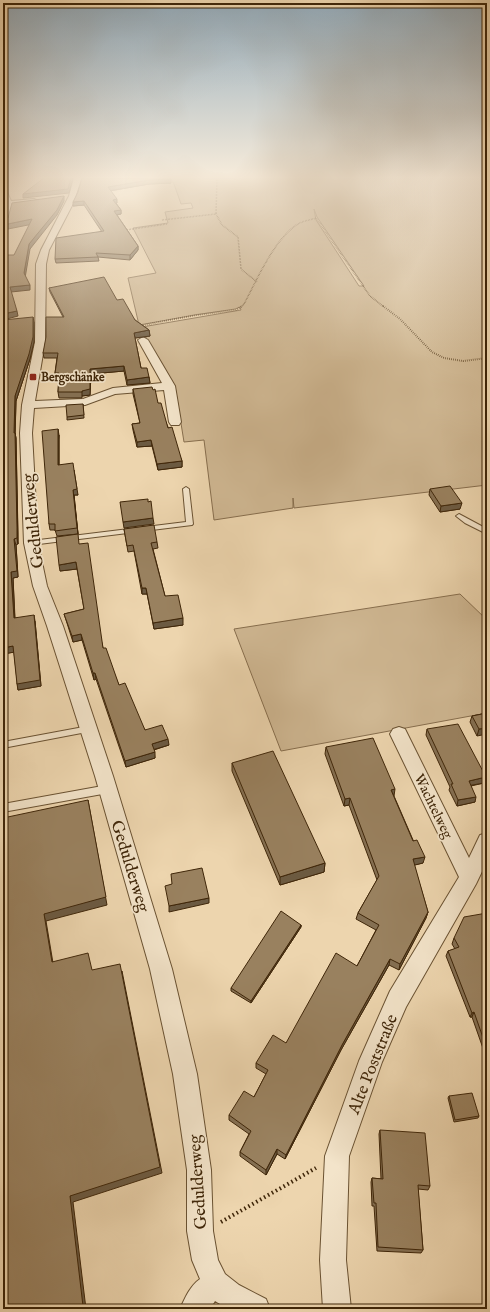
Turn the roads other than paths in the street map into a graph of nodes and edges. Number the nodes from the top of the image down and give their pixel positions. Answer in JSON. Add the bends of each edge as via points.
{"nodes":[{"id":1,"x":49,"y":239,"type":"edge"},
{"id":2,"x":143,"y":340,"type":"edge"},
{"id":3,"x":169,"y":386,"type":"junction"},
{"id":4,"x":28,"y":405,"type":"junction"},
{"id":5,"x":175,"y":422,"type":"dead end"},
{"id":6,"x":186,"y":490,"type":"dead end"},
{"id":7,"x":459,"y":516,"type":"dead end"},
{"id":8,"x":487,"y":532,"type":"edge"},
{"id":9,"x":31,"y":543,"type":"junction"},
{"id":10,"x":89,"y":729,"type":"junction"},
{"id":11,"x":399,"y":734,"type":"dead end"},
{"id":12,"x":3,"y":745,"type":"edge"},
{"id":13,"x":108,"y":789,"type":"junction"},
{"id":14,"x":3,"y":808,"type":"edge"},
{"id":15,"x":487,"y":841,"type":"edge"},
{"id":16,"x":469,"y":878,"type":"junction"},
{"id":17,"x":215,"y":1284,"type":"junction"},
{"id":18,"x":194,"y":1309,"type":"edge"},
{"id":19,"x":256,"y":1309,"type":"edge"},
{"id":20,"x":337,"y":1309,"type":"edge"}],
"edges":[{"from":1,"to":4,"type":"street","name":"Gedulderweg","via":[[42,256],[40,279],[37,317],[39,356]]},
{"from":2,"to":3,"type":"street"},
{"from":3,"to":4,"type":"street","via":[[113,392],[85,402]]},
{"from":3,"to":5,"type":"street"},
{"from":4,"to":9,"type":"street","name":"Gedulderweg","via":[[26,433]]},
{"from":6,"to":9,"type":"lane","via":[[190,524]]},
{"from":7,"to":8,"type":"lane"},
{"from":9,"to":10,"type":"street","name":"Gedulderweg","via":[[40,586]]},
{"from":10,"to":12,"type":"lane"},
{"from":10,"to":13,"type":"street","name":"Gedulderweg"},
{"from":11,"to":16,"type":"street","name":"Wachtelweg"},
{"from":13,"to":14,"type":"lane"},
{"from":13,"to":17,"type":"street","name":"Gedulderweg","via":[[161,969],[185,1074],[199,1170],[200,1231],[205,1260]]},
{"from":15,"to":16,"type":"street","name":"Alte Poststraße"},
{"from":16,"to":20,"type":"street","name":"Alte Poststraße","via":[[428,944],[398,1000],[371,1061],[337,1156],[333,1260]]},
{"from":17,"to":18,"type":"street","via":[[205,1292]]},
{"from":17,"to":19,"type":"street","name":"Gedulderweg","via":[[229,1295]]}]}
